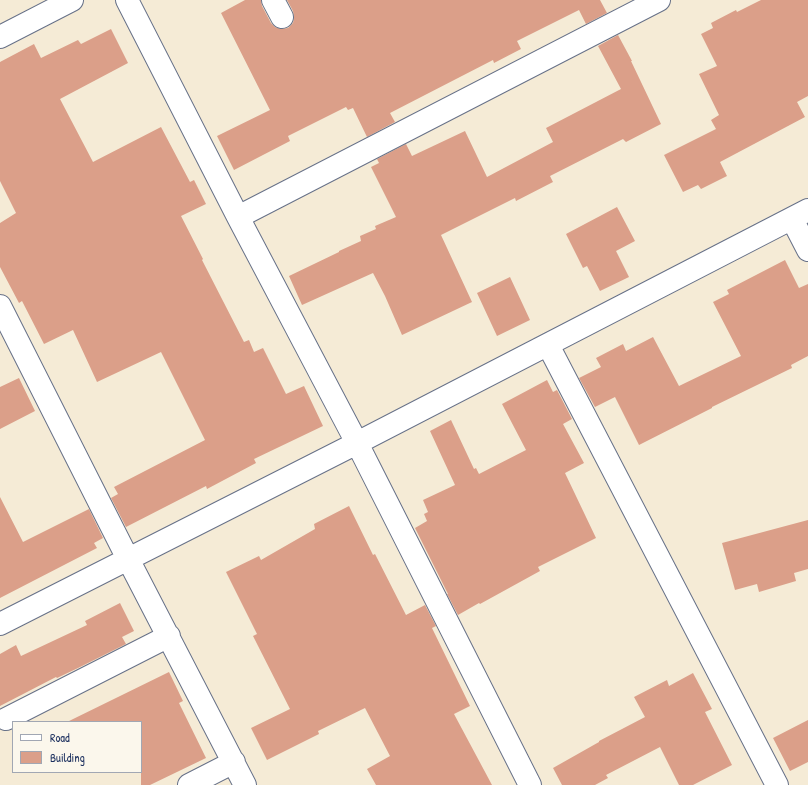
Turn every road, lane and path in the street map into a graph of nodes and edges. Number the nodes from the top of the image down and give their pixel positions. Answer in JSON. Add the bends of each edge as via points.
{"nodes":[{"id":1,"x":72,"y":0,"type":"edge"},
{"id":2,"x":127,"y":0,"type":"edge"},
{"id":3,"x":659,"y":0,"type":"edge"},
{"id":4,"x":635,"y":5,"type":"edge"},
{"id":5,"x":0,"y":37,"type":"edge"},
{"id":6,"x":800,"y":214,"type":"edge"},
{"id":7,"x":238,"y":217,"type":"junction"},
{"id":8,"x":808,"y":250,"type":"edge"},
{"id":9,"x":2,"y":316,"type":"edge"},
{"id":10,"x":548,"y":345,"type":"junction"},
{"id":11,"x":357,"y":442,"type":"junction"},
{"id":12,"x":128,"y":559,"type":"junction"},
{"id":13,"x":0,"y":624,"type":"edge"},
{"id":14,"x":169,"y":636,"type":"junction"},
{"id":15,"x":6,"y":719,"type":"dead end"},
{"id":16,"x":234,"y":762,"type":"junction"},
{"id":17,"x":189,"y":785,"type":"edge"},
{"id":18,"x":245,"y":785,"type":"edge"},
{"id":19,"x":530,"y":785,"type":"edge"},
{"id":20,"x":777,"y":785,"type":"edge"}],
"edges":[{"from":1,"to":5,"type":"street"},
{"from":2,"to":7,"type":"street"},
{"from":3,"to":4,"type":"street"},
{"from":4,"to":7,"type":"street"},
{"from":6,"to":8,"type":"street"},
{"from":6,"to":10,"type":"street"},
{"from":7,"to":11,"type":"street"},
{"from":9,"to":12,"type":"street"},
{"from":10,"to":11,"type":"street"},
{"from":10,"to":20,"type":"street"},
{"from":11,"to":12,"type":"street"},
{"from":11,"to":19,"type":"street"},
{"from":12,"to":13,"type":"street"},
{"from":12,"to":14,"type":"street"},
{"from":14,"to":15,"type":"street"},
{"from":14,"to":16,"type":"street"},
{"from":16,"to":17,"type":"street"},
{"from":16,"to":18,"type":"street"}]}
